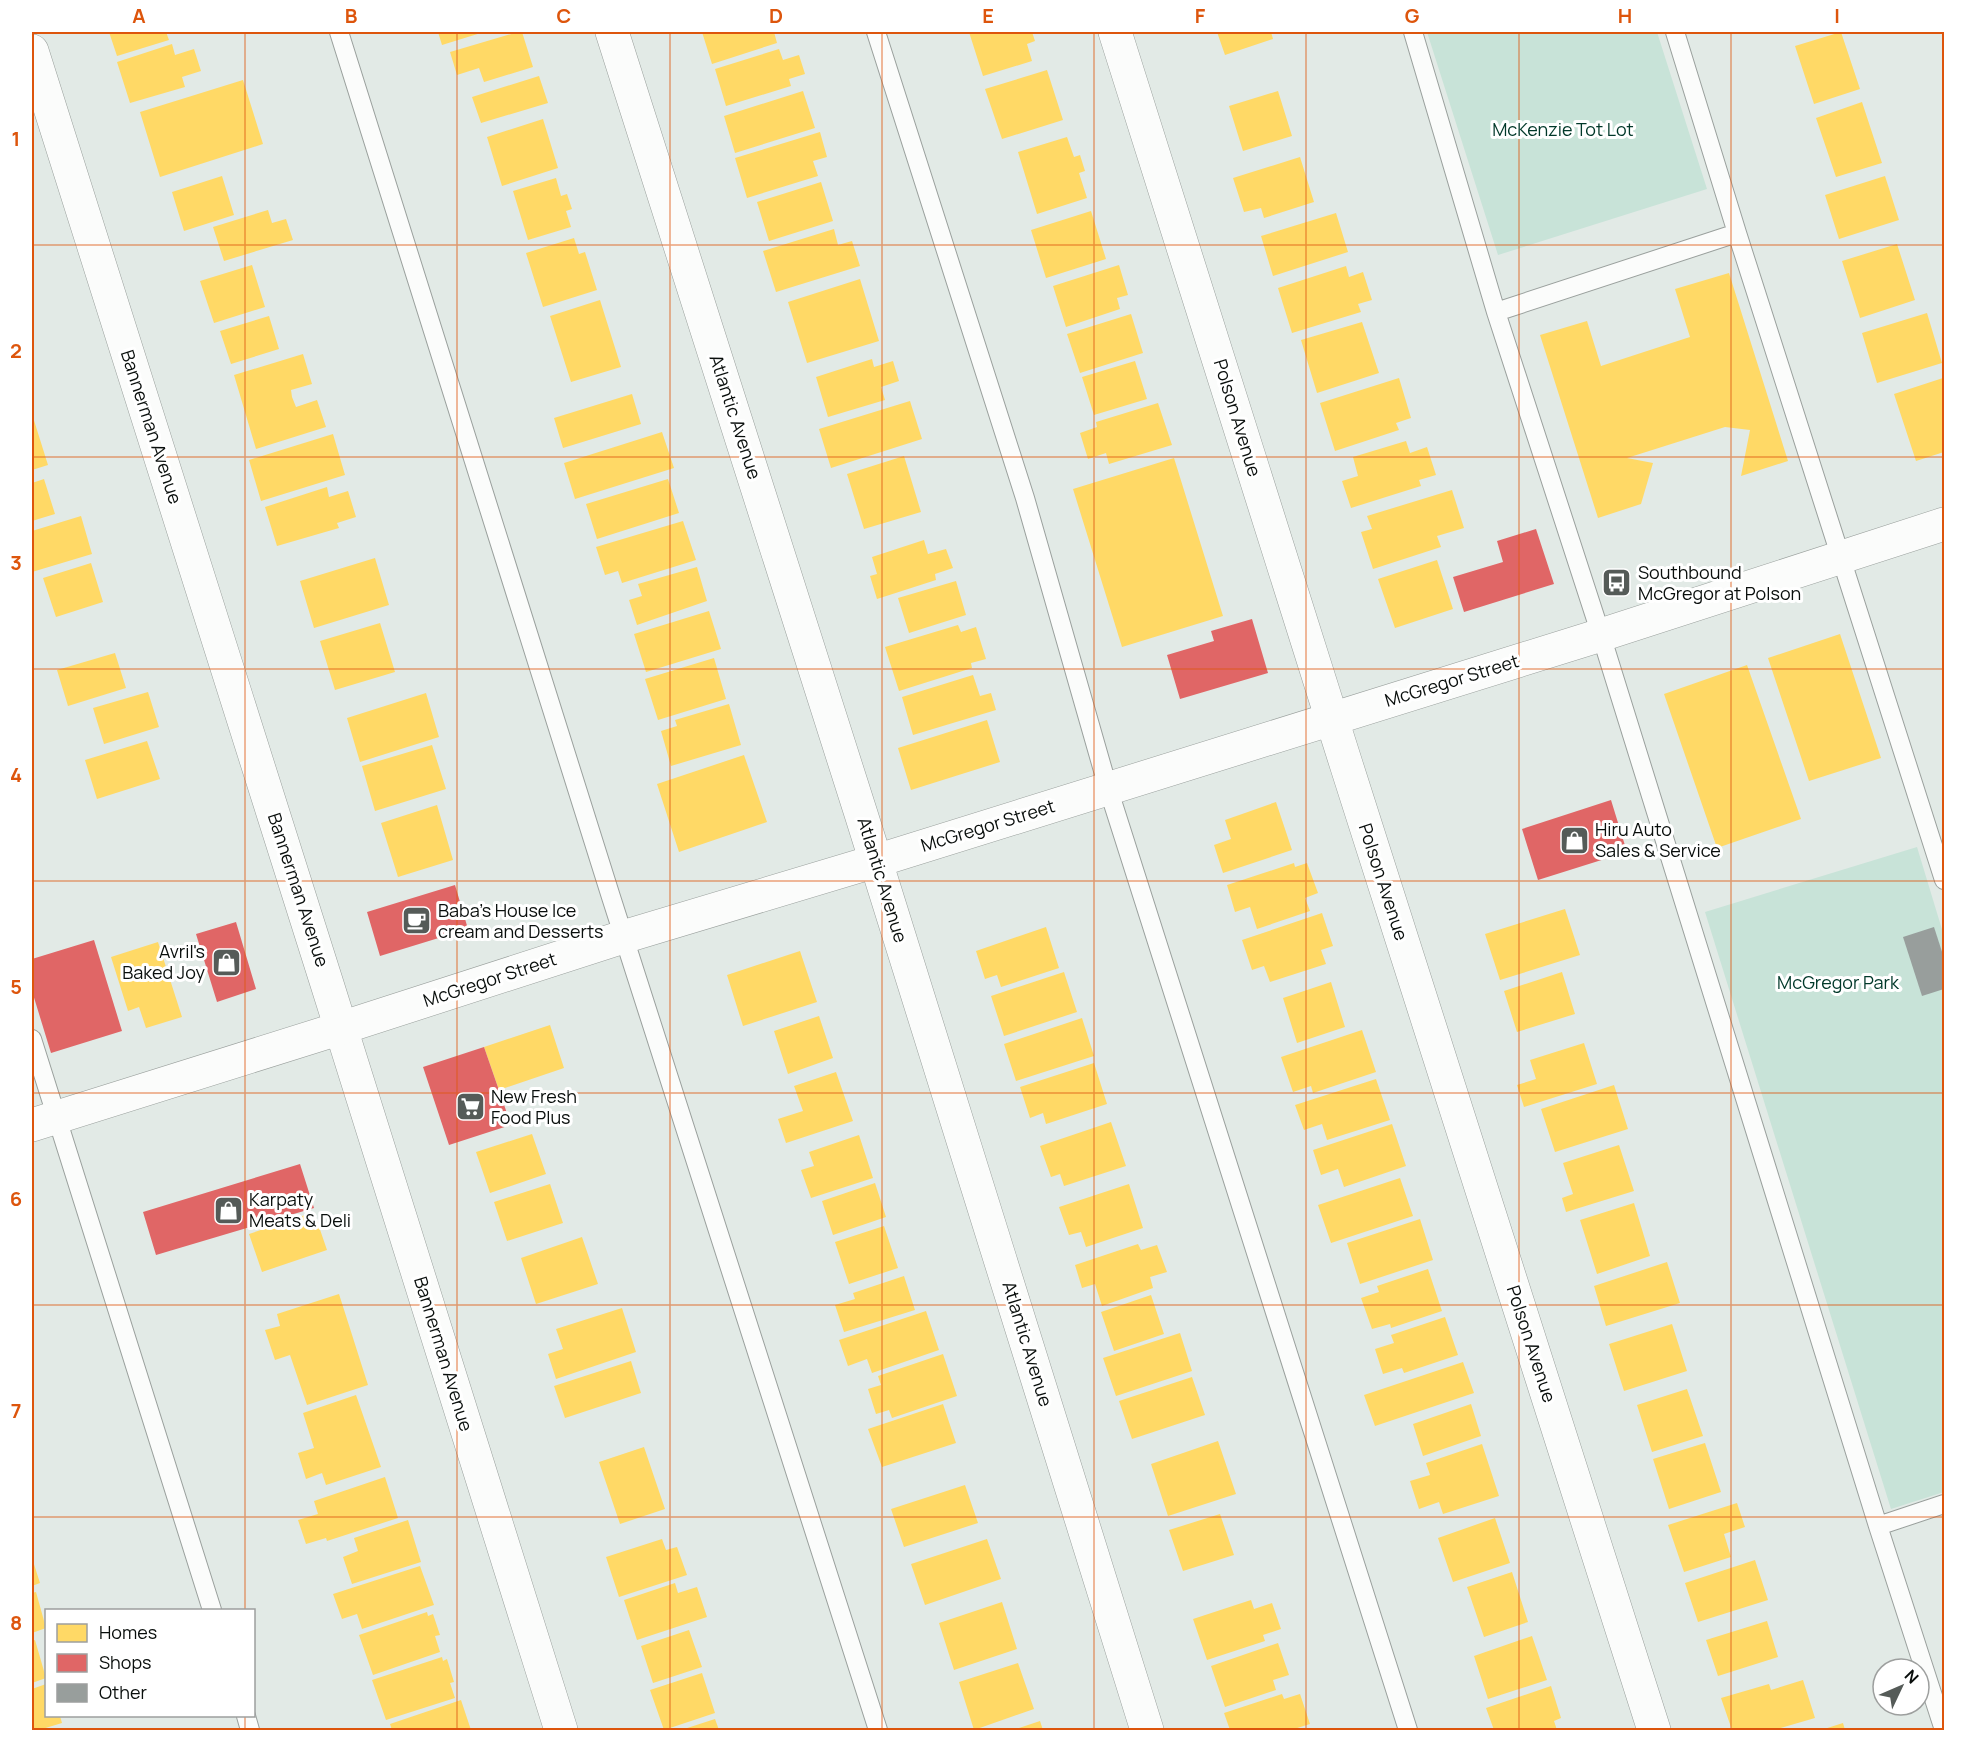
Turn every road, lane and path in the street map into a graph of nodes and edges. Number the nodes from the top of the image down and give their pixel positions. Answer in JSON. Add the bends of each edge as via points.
{"nodes":[{"id":1,"x":339,"y":32,"type":"edge"},
{"id":2,"x":612,"y":32,"type":"edge"},
{"id":3,"x":876,"y":32,"type":"edge"},
{"id":4,"x":1115,"y":32,"type":"edge"},
{"id":5,"x":1413,"y":32,"type":"edge"},
{"id":6,"x":1675,"y":32,"type":"edge"},
{"id":7,"x":32,"y":51,"type":"edge"},
{"id":8,"x":1737,"y":233,"type":"junction"},
{"id":9,"x":1497,"y":312,"type":"junction"},
{"id":10,"x":1944,"y":524,"type":"edge"},
{"id":11,"x":1842,"y":557,"type":"junction"},
{"id":12,"x":1601,"y":635,"type":"junction"},
{"id":13,"x":1331,"y":719,"type":"junction"},
{"id":14,"x":1108,"y":789,"type":"junction"},
{"id":15,"x":876,"y":861,"type":"junction"},
{"id":16,"x":1944,"y":880,"type":"edge"},
{"id":17,"x":623,"y":937,"type":"junction"},
{"id":18,"x":341,"y":1028,"type":"junction"},
{"id":19,"x":32,"y":1039,"type":"edge"},
{"id":20,"x":44,"y":1121,"type":"edge"},
{"id":21,"x":1944,"y":1504,"type":"edge"},
{"id":22,"x":1878,"y":1526,"type":"junction"},
{"id":23,"x":211,"y":1609,"type":"edge"},
{"id":24,"x":561,"y":1731,"type":"edge"},
{"id":25,"x":878,"y":1731,"type":"edge"},
{"id":26,"x":1147,"y":1731,"type":"edge"},
{"id":27,"x":1408,"y":1731,"type":"edge"},
{"id":28,"x":1654,"y":1731,"type":"edge"},
{"id":29,"x":1944,"y":1731,"type":"edge"}],
"edges":[{"from":1,"to":17,"type":"lane"},
{"from":2,"to":15,"type":"street","name":"Atlantic Avenue"},
{"from":3,"to":14,"type":"lane","via":[[1025,498]]},
{"from":4,"to":13,"type":"street","name":"Polson Avenue"},
{"from":5,"to":9,"type":"lane"},
{"from":6,"to":8,"type":"lane"},
{"from":7,"to":18,"type":"street","name":"Bannerman Avenue"},
{"from":8,"to":9,"type":"lane"},
{"from":8,"to":11,"type":"lane"},
{"from":9,"to":12,"type":"lane"},
{"from":10,"to":11,"type":"street","name":"McGregor Street"},
{"from":11,"to":12,"type":"street","name":"McGregor Street"},
{"from":11,"to":16,"type":"lane"},
{"from":12,"to":13,"type":"street","name":"McGregor Street"},
{"from":12,"to":22,"type":"lane"},
{"from":13,"to":14,"type":"street","name":"McGregor Street"},
{"from":13,"to":28,"type":"street","name":"Polson Avenue"},
{"from":14,"to":15,"type":"street","name":"McGregor Street"},
{"from":14,"to":27,"type":"lane"},
{"from":15,"to":17,"type":"street","name":"McGregor Street"},
{"from":15,"to":26,"type":"street","name":"Atlantic Avenue"},
{"from":17,"to":18,"type":"street","name":"McGregor Street"},
{"from":17,"to":25,"type":"lane"},
{"from":18,"to":20,"type":"street","name":"McGregor Street"},
{"from":18,"to":24,"type":"street","name":"Bannerman Avenue"},
{"from":19,"to":20,"type":"lane"},
{"from":20,"to":23,"type":"lane"},
{"from":21,"to":22,"type":"lane"},
{"from":22,"to":29,"type":"lane"}]}
